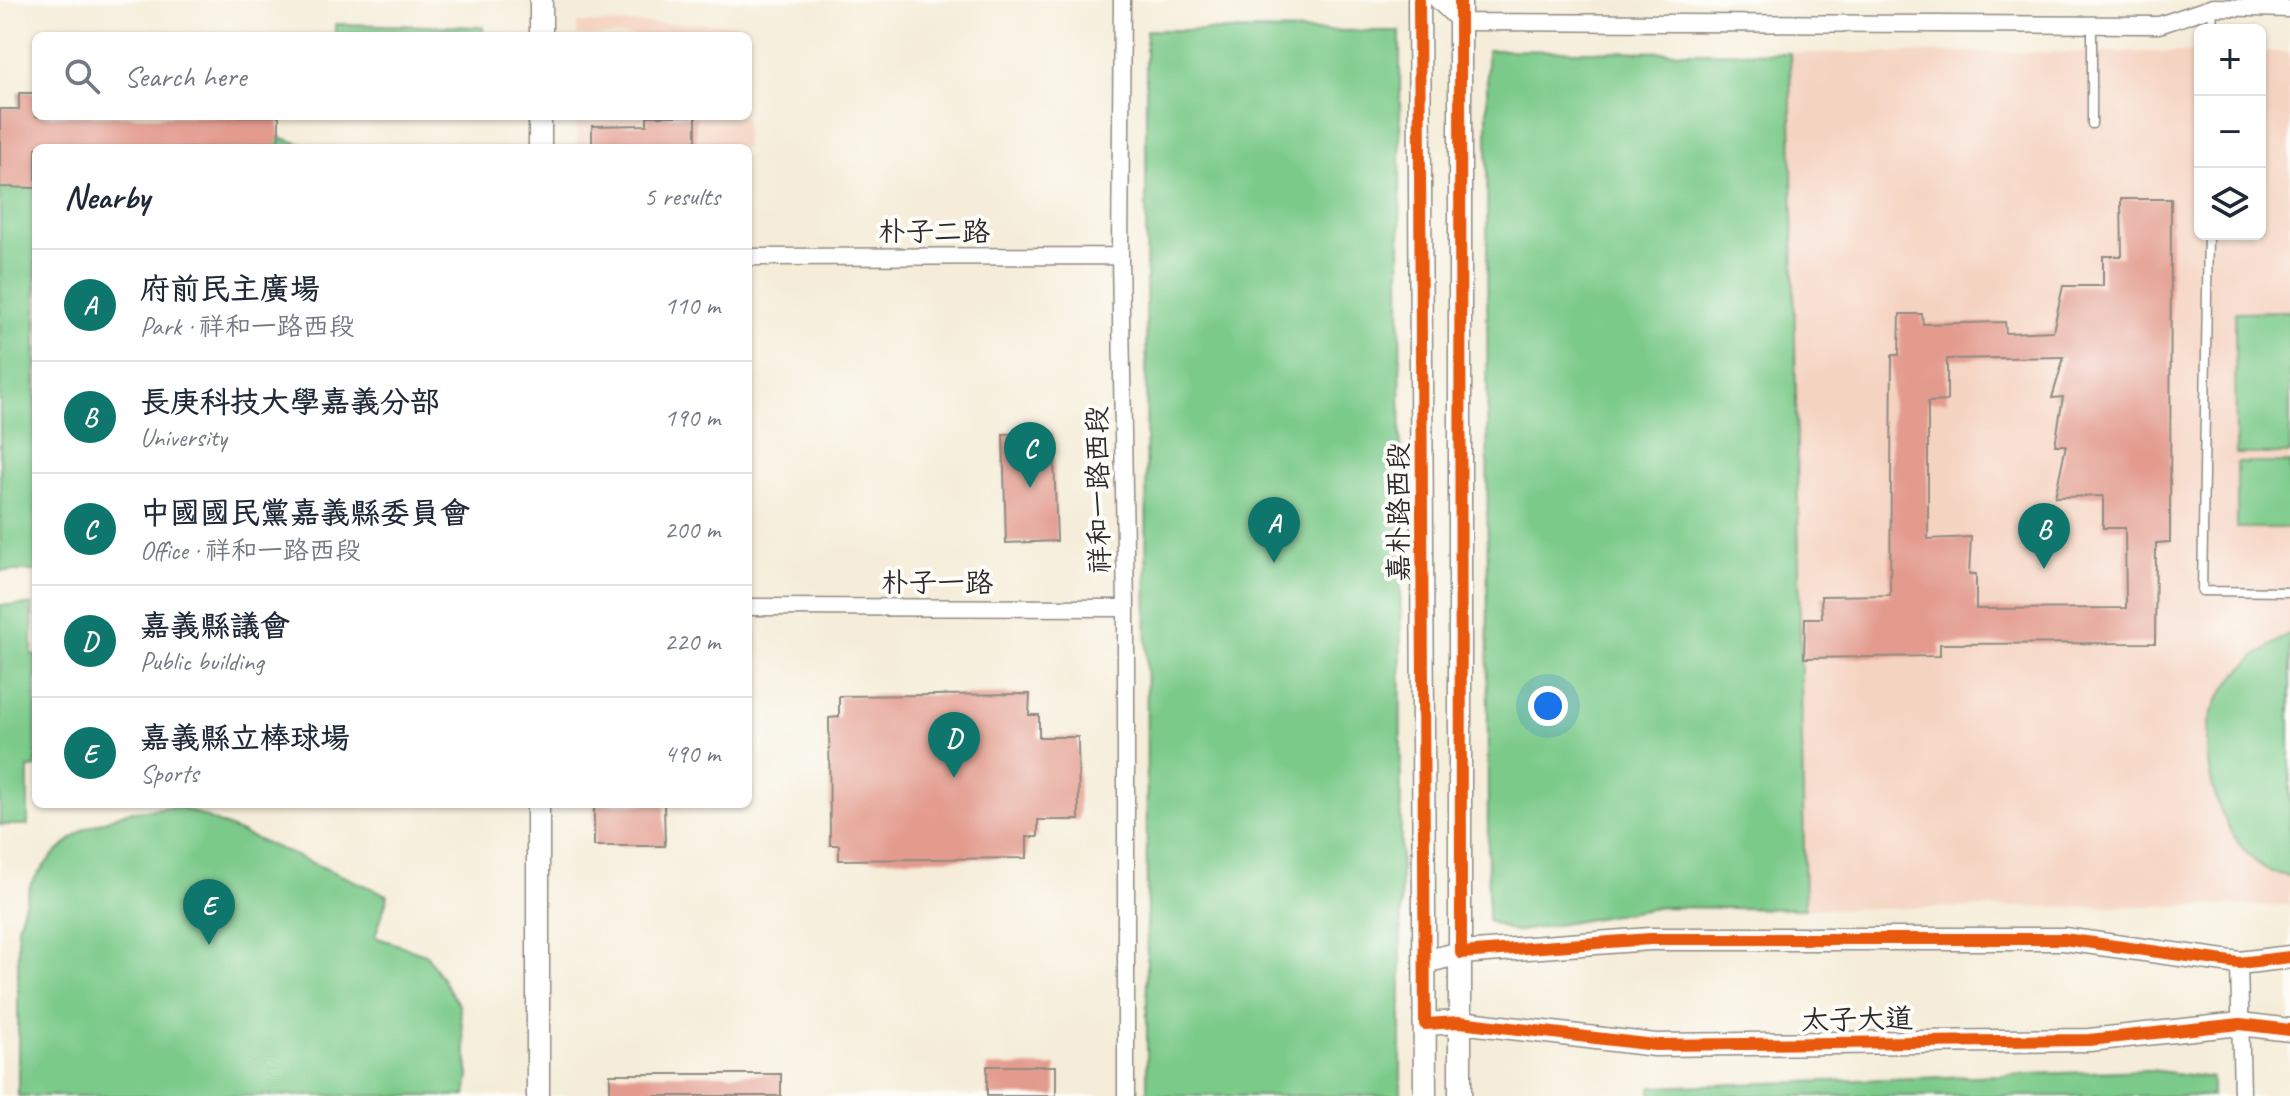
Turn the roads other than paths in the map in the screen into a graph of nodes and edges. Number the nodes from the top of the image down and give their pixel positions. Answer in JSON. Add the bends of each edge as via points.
{"nodes":[{"id":1,"x":541,"y":0,"type":"edge"},
{"id":2,"x":1122,"y":0,"type":"edge"},
{"id":3,"x":1419,"y":0,"type":"edge"},
{"id":4,"x":1437,"y":0,"type":"edge"},
{"id":5,"x":2212,"y":2,"type":"edge"},
{"id":6,"x":2290,"y":9,"type":"edge"},
{"id":7,"x":1460,"y":11,"type":"edge"},
{"id":8,"x":2212,"y":24,"type":"edge"},
{"id":9,"x":2092,"y":25,"type":"junction"},
{"id":10,"x":541,"y":32,"type":"edge"},
{"id":11,"x":540,"y":120,"type":"edge"},
{"id":12,"x":2092,"y":124,"type":"dead end"},
{"id":13,"x":540,"y":144,"type":"edge"},
{"id":14,"x":2208,"y":240,"type":"edge"},
{"id":15,"x":1120,"y":256,"type":"junction"},
{"id":16,"x":752,"y":257,"type":"edge"},
{"id":17,"x":2290,"y":592,"type":"edge"},
{"id":18,"x":752,"y":607,"type":"edge"},
{"id":19,"x":1126,"y":608,"type":"junction"},
{"id":20,"x":538,"y":808,"type":"edge"},
{"id":21,"x":1461,"y":953,"type":"junction"},
{"id":22,"x":2290,"y":957,"type":"edge"},
{"id":23,"x":1424,"y":962,"type":"junction"},
{"id":24,"x":2239,"y":963,"type":"junction"},
{"id":25,"x":1460,"y":1022,"type":"junction"},
{"id":26,"x":1425,"y":1024,"type":"junction"},
{"id":27,"x":2240,"y":1024,"type":"junction"},
{"id":28,"x":2290,"y":1030,"type":"edge"},
{"id":29,"x":538,"y":1096,"type":"edge"},
{"id":30,"x":1126,"y":1096,"type":"edge"},
{"id":31,"x":1425,"y":1096,"type":"edge"},
{"id":32,"x":1460,"y":1096,"type":"edge"},
{"id":33,"x":2242,"y":1096,"type":"edge"}],
"edges":[{"from":1,"to":10,"type":"main road"},
{"from":2,"to":15,"type":"street","name":"祥和一路西段"},
{"from":3,"to":23,"type":"main road","name":"嘉朴路西段"},
{"from":4,"to":7,"type":"street"},
{"from":5,"to":6,"type":"street"},
{"from":5,"to":8,"type":"lane"},
{"from":5,"to":9,"type":"street","via":[[2159,25]]},
{"from":7,"to":9,"type":"street"},
{"from":7,"to":21,"type":"main road"},
{"from":9,"to":12,"type":"lane"},
{"from":11,"to":13,"type":"main road"},
{"from":14,"to":17,"type":"lane","via":[[2202,591]]},
{"from":15,"to":16,"type":"street","name":"朴子二路"},
{"from":15,"to":19,"type":"street","name":"祥和一路西段"},
{"from":18,"to":19,"type":"street","name":"朴子一路"},
{"from":19,"to":30,"type":"street","name":"祥和一路西段"},
{"from":20,"to":29,"type":"main road"},
{"from":21,"to":23,"type":"main road"},
{"from":21,"to":24,"type":"main road","via":[[1650,939],[2064,939]]},
{"from":21,"to":25,"type":"main road"},
{"from":22,"to":24,"type":"main road"},
{"from":23,"to":26,"type":"main road","name":"嘉朴路西段"},
{"from":24,"to":27,"type":"street"},
{"from":25,"to":26,"type":"main road","name":"太子大道"},
{"from":25,"to":27,"type":"main road","name":"太子大道","via":[[1655,1045],[2089,1040]]},
{"from":25,"to":32,"type":"main road"},
{"from":26,"to":31,"type":"main road","name":"嘉朴路西段"},
{"from":27,"to":28,"type":"main road","name":"太子大道"},
{"from":27,"to":33,"type":"street"}]}
